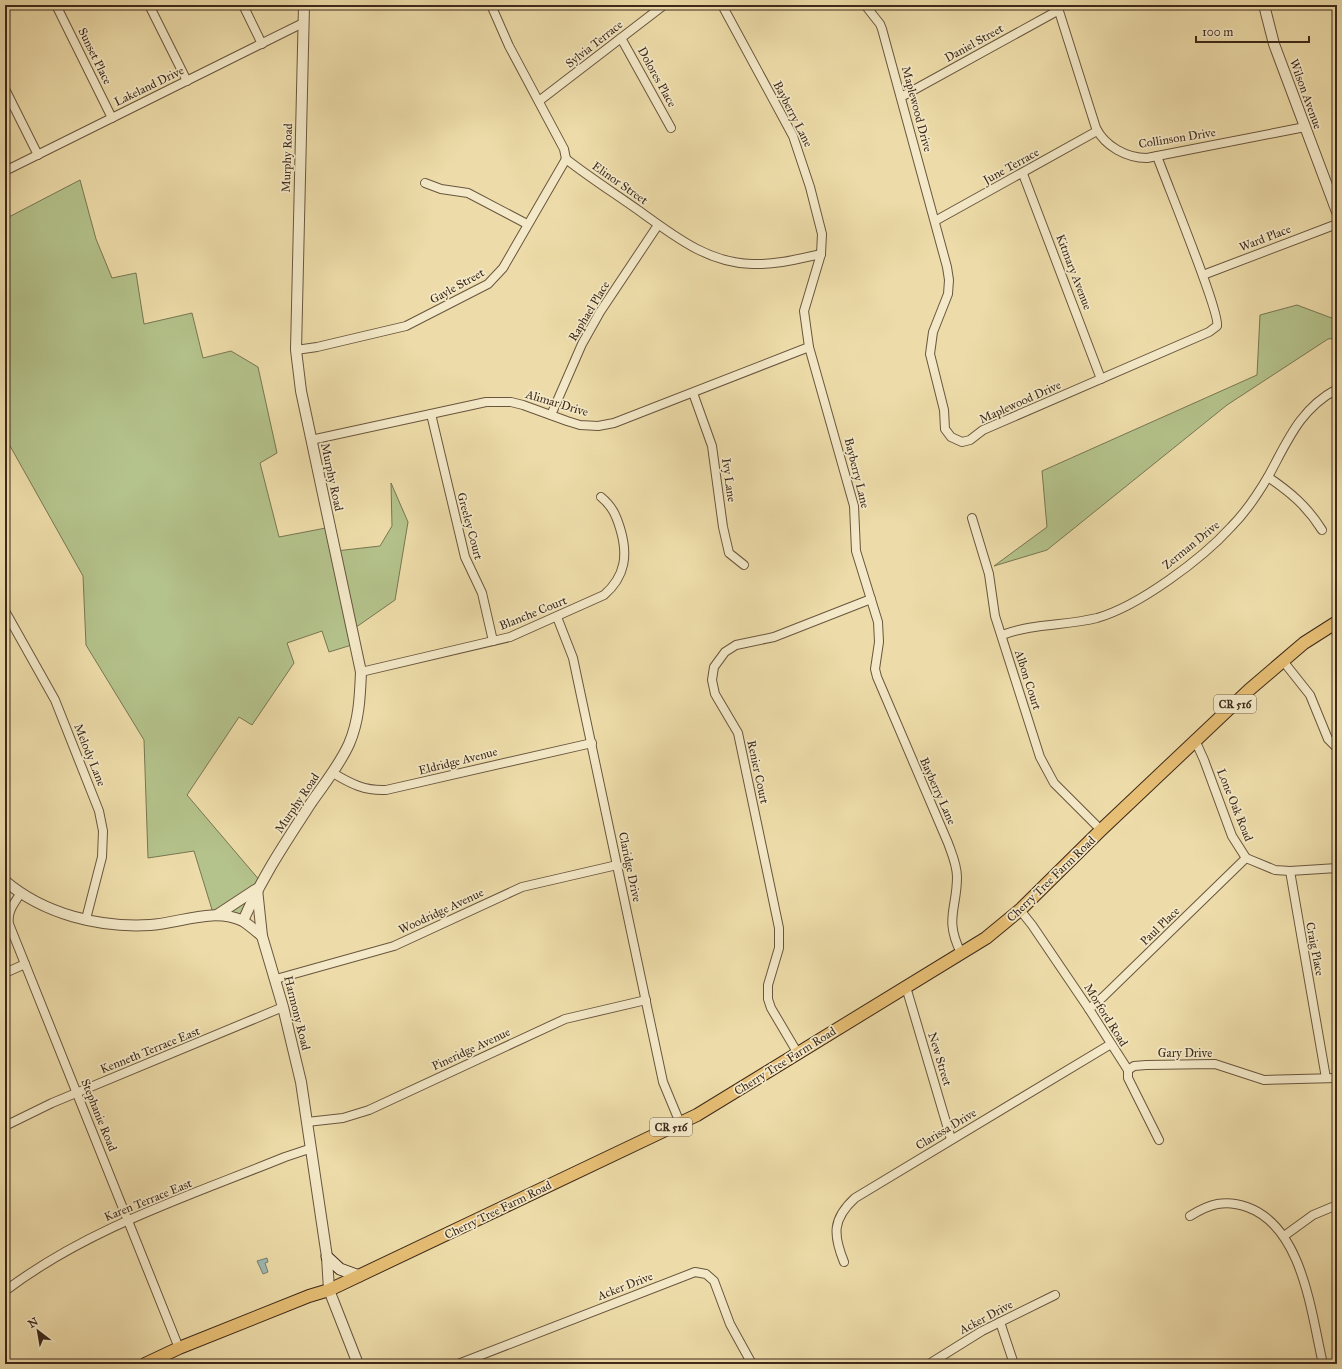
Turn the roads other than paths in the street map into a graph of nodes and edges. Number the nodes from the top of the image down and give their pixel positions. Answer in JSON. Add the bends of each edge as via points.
{"nodes":[{"id":1,"x":56,"y":5,"type":"edge"},
{"id":2,"x":149,"y":5,"type":"edge"},
{"id":3,"x":243,"y":5,"type":"edge"},
{"id":4,"x":304,"y":5,"type":"edge"},
{"id":5,"x":491,"y":5,"type":"edge"},
{"id":6,"x":664,"y":5,"type":"edge"},
{"id":7,"x":722,"y":5,"type":"edge"},
{"id":8,"x":865,"y":5,"type":"edge"},
{"id":9,"x":1264,"y":5,"type":"edge"},
{"id":10,"x":1058,"y":8,"type":"edge"},
{"id":11,"x":304,"y":23,"type":"junction"},
{"id":12,"x":621,"y":38,"type":"junction"},
{"id":13,"x":262,"y":44,"type":"junction"},
{"id":14,"x":186,"y":81,"type":"junction"},
{"id":15,"x":5,"y":89,"type":"edge"},
{"id":16,"x":901,"y":97,"type":"junction"},
{"id":17,"x":539,"y":101,"type":"junction"},
{"id":18,"x":112,"y":118,"type":"junction"},
{"id":19,"x":1305,"y":127,"type":"junction"},
{"id":20,"x":671,"y":128,"type":"dead end"},
{"id":21,"x":1098,"y":131,"type":"junction"},
{"id":22,"x":38,"y":155,"type":"junction"},
{"id":23,"x":1157,"y":156,"type":"junction"},
{"id":24,"x":566,"y":159,"type":"junction"},
{"id":25,"x":5,"y":171,"type":"edge"},
{"id":26,"x":1024,"y":174,"type":"junction"},
{"id":27,"x":425,"y":183,"type":"dead end"},
{"id":28,"x":1337,"y":212,"type":"edge"},
{"id":29,"x":935,"y":221,"type":"junction"},
{"id":30,"x":528,"y":224,"type":"junction"},
{"id":31,"x":1337,"y":224,"type":"edge"},
{"id":32,"x":658,"y":225,"type":"junction"},
{"id":33,"x":821,"y":254,"type":"junction"},
{"id":34,"x":1203,"y":275,"type":"junction"},
{"id":35,"x":809,"y":347,"type":"junction"},
{"id":36,"x":296,"y":350,"type":"junction"},
{"id":37,"x":1101,"y":379,"type":"junction"},
{"id":38,"x":1337,"y":389,"type":"edge"},
{"id":39,"x":693,"y":393,"type":"junction"},
{"id":40,"x":431,"y":414,"type":"junction"},
{"id":41,"x":552,"y":415,"type":"junction"},
{"id":42,"x":311,"y":440,"type":"junction"},
{"id":43,"x":1268,"y":476,"type":"junction"},
{"id":44,"x":601,"y":497,"type":"dead end"},
{"id":45,"x":972,"y":518,"type":"dead end"},
{"id":46,"x":1322,"y":530,"type":"dead end"},
{"id":47,"x":744,"y":565,"type":"dead end"},
{"id":48,"x":871,"y":599,"type":"junction"},
{"id":49,"x":5,"y":611,"type":"edge"},
{"id":50,"x":557,"y":617,"type":"junction"},
{"id":51,"x":1337,"y":622,"type":"edge"},
{"id":52,"x":1002,"y":636,"type":"junction"},
{"id":53,"x":493,"y":641,"type":"junction"},
{"id":54,"x":1283,"y":661,"type":"junction"},
{"id":55,"x":361,"y":672,"type":"junction"},
{"id":56,"x":1195,"y":740,"type":"junction"},
{"id":57,"x":592,"y":743,"type":"junction"},
{"id":58,"x":1337,"y":748,"type":"edge"},
{"id":59,"x":333,"y":773,"type":"junction"},
{"id":60,"x":1101,"y":830,"type":"junction"},
{"id":61,"x":1246,"y":858,"type":"junction"},
{"id":62,"x":617,"y":865,"type":"junction"},
{"id":63,"x":1337,"y":868,"type":"edge"},
{"id":64,"x":1290,"y":871,"type":"junction"},
{"id":65,"x":5,"y":881,"type":"edge"},
{"id":66,"x":257,"y":889,"type":"junction"},
{"id":67,"x":20,"y":894,"type":"junction"},
{"id":68,"x":1020,"y":910,"type":"junction"},
{"id":69,"x":217,"y":915,"type":"junction"},
{"id":70,"x":86,"y":919,"type":"junction"},
{"id":71,"x":243,"y":921,"type":"junction"},
{"id":72,"x":262,"y":936,"type":"junction"},
{"id":73,"x":961,"y":953,"type":"junction"},
{"id":74,"x":25,"y":964,"type":"junction"},
{"id":75,"x":5,"y":973,"type":"edge"},
{"id":76,"x":276,"y":979,"type":"junction"},
{"id":77,"x":906,"y":987,"type":"junction"},
{"id":78,"x":646,"y":1000,"type":"junction"},
{"id":79,"x":283,"y":1008,"type":"junction"},
{"id":80,"x":1090,"y":1009,"type":"junction"},
{"id":81,"x":1110,"y":1044,"type":"junction"},
{"id":82,"x":797,"y":1052,"type":"junction"},
{"id":83,"x":1128,"y":1070,"type":"junction"},
{"id":84,"x":1326,"y":1078,"type":"junction"},
{"id":85,"x":1337,"y":1078,"type":"edge"},
{"id":86,"x":77,"y":1093,"type":"junction"},
{"id":87,"x":307,"y":1122,"type":"junction"},
{"id":88,"x":680,"y":1123,"type":"junction"},
{"id":89,"x":5,"y":1126,"type":"edge"},
{"id":90,"x":952,"y":1139,"type":"junction"},
{"id":91,"x":1159,"y":1140,"type":"dead end"},
{"id":92,"x":310,"y":1149,"type":"junction"},
{"id":93,"x":1337,"y":1205,"type":"edge"},
{"id":94,"x":1190,"y":1216,"type":"dead end"},
{"id":95,"x":129,"y":1221,"type":"junction"},
{"id":96,"x":1284,"y":1236,"type":"junction"},
{"id":97,"x":327,"y":1257,"type":"junction"},
{"id":98,"x":844,"y":1262,"type":"dead end"},
{"id":99,"x":359,"y":1276,"type":"junction"},
{"id":100,"x":329,"y":1290,"type":"junction"},
{"id":101,"x":5,"y":1292,"type":"edge"},
{"id":102,"x":1055,"y":1295,"type":"dead end"},
{"id":103,"x":1000,"y":1322,"type":"junction"},
{"id":104,"x":179,"y":1348,"type":"junction"},
{"id":105,"x":145,"y":1364,"type":"edge"},
{"id":106,"x":358,"y":1364,"type":"edge"},
{"id":107,"x":458,"y":1364,"type":"edge"},
{"id":108,"x":752,"y":1364,"type":"edge"},
{"id":109,"x":929,"y":1364,"type":"edge"},
{"id":110,"x":1014,"y":1364,"type":"edge"},
{"id":111,"x":1323,"y":1364,"type":"edge"}],
"edges":[{"from":1,"to":18,"type":"street","name":"Sunset Place"},
{"from":2,"to":14,"type":"street"},
{"from":3,"to":13,"type":"street"},
{"from":4,"to":11,"type":"street","name":"Murphy Road"},
{"from":5,"to":17,"type":"street","via":[[505,40]]},
{"from":6,"to":12,"type":"street","name":"Sylvia Terrace"},
{"from":7,"to":33,"type":"street","name":"Bayberry Lane","via":[[797,145],[822,234]]},
{"from":8,"to":16,"type":"street","name":"Maplewood Drive","via":[[880,24]]},
{"from":9,"to":19,"type":"street","name":"Wilson Avenue","via":[[1274,44]]},
{"from":10,"to":16,"type":"street","name":"Daniel Street"},
{"from":10,"to":21,"type":"street","name":"Collinson Drive"},
{"from":11,"to":13,"type":"street","name":"Lakeland Drive"},
{"from":11,"to":36,"type":"street","name":"Murphy Road"},
{"from":12,"to":17,"type":"street","name":"Sylvia Terrace"},
{"from":12,"to":20,"type":"street","name":"Dolores Place"},
{"from":13,"to":14,"type":"street","name":"Lakeland Drive"},
{"from":14,"to":18,"type":"street","name":"Lakeland Drive"},
{"from":15,"to":22,"type":"street"},
{"from":16,"to":29,"type":"street","name":"Maplewood Drive"},
{"from":17,"to":24,"type":"street","via":[[564,149]]},
{"from":18,"to":22,"type":"street","name":"Lakeland Drive"},
{"from":19,"to":23,"type":"street","name":"Collinson Drive"},
{"from":19,"to":28,"type":"street","name":"Wilson Avenue"},
{"from":21,"to":23,"type":"street","name":"Collinson Drive","via":[[1110,145],[1129,156]]},
{"from":21,"to":26,"type":"street","name":"June Terrace"},
{"from":22,"to":25,"type":"street","name":"Lakeland Drive"},
{"from":23,"to":34,"type":"street","name":"Maplewood Drive"},
{"from":24,"to":30,"type":"street","name":"Gayle Street"},
{"from":24,"to":32,"type":"street","name":"Elinor Street"},
{"from":26,"to":29,"type":"street","name":"June Terrace"},
{"from":26,"to":37,"type":"street","name":"Kitmary Avenue"},
{"from":27,"to":30,"type":"street","via":[[437,188],[468,193]]},
{"from":29,"to":37,"type":"street","name":"Maplewood Drive","via":[[947,267],[949,286],[946,301],[933,332],[930,354],[944,410],[945,429],[951,438],[962,442],[970,440],[983,430]]},
{"from":30,"to":36,"type":"street","name":"Gayle Street","via":[[503,268],[488,284],[406,326]]},
{"from":31,"to":34,"type":"street","name":"Ward Place"},
{"from":32,"to":33,"type":"street","name":"Elinor Street","via":[[702,252],[735,263],[773,264]]},
{"from":32,"to":41,"type":"street","name":"Raphael Place","via":[[600,312],[582,344]]},
{"from":33,"to":35,"type":"street","name":"Bayberry Lane","via":[[804,307]]},
{"from":34,"to":37,"type":"street","name":"Maplewood Drive","via":[[1217,316],[1216,327]]},
{"from":35,"to":39,"type":"street","name":"Alimar Drive"},
{"from":35,"to":48,"type":"street","name":"Bayberry Lane","via":[[854,506],[856,551]]},
{"from":36,"to":42,"type":"street","name":"Murphy Road"},
{"from":38,"to":43,"type":"street","name":"Zerman Drive","via":[[1303,416],[1287,439]]},
{"from":39,"to":41,"type":"street","name":"Alimar Drive","via":[[614,423],[598,426],[580,425]]},
{"from":39,"to":47,"type":"street","name":"Ivy Lane","via":[[712,446],[729,553]]},
{"from":40,"to":41,"type":"street","name":"Alimar Drive","via":[[475,403],[498,401],[523,404]]},
{"from":40,"to":42,"type":"street","name":"Alimar Drive"},
{"from":40,"to":53,"type":"street","name":"Greeley Court","via":[[465,557],[482,593]]},
{"from":42,"to":55,"type":"street","name":"Murphy Road"},
{"from":43,"to":46,"type":"street","via":[[1305,505]]},
{"from":43,"to":52,"type":"street","name":"Zerman Drive","via":[[1243,514],[1216,542],[1142,598],[1096,618],[1026,627]]},
{"from":44,"to":50,"type":"street","name":"Blanche Court","via":[[612,507],[623,539],[625,555],[620,575],[604,595]]},
{"from":45,"to":52,"type":"street","name":"Albon Court","via":[[986,561],[993,610]]},
{"from":48,"to":73,"type":"street","name":"Bayberry Lane","via":[[880,636],[875,665],[877,677],[956,865],[952,927],[955,942]]},
{"from":48,"to":82,"type":"street","name":"Renier Court","via":[[774,637],[736,645],[718,659],[712,674],[715,694],[738,733],[779,928],[779,948],[768,985],[768,1000]]},
{"from":49,"to":70,"type":"street","name":"Melody Lane","via":[[55,700],[100,811],[103,831],[102,856]]},
{"from":50,"to":53,"type":"street","name":"Blanche Court","via":[[510,637]]},
{"from":50,"to":57,"type":"street","name":"Claridge Drive","via":[[574,658]]},
{"from":51,"to":54,"type":"main road","name":"Cherry Tree Farm Road","number":"CR 516","via":[[1304,643]]},
{"from":52,"to":60,"type":"street","name":"Albon Court","via":[[1036,746],[1046,770],[1054,783]]},
{"from":53,"to":55,"type":"street","name":"Blanche Court"},
{"from":54,"to":56,"type":"main road","name":"Cherry Tree Farm Road","number":"CR 516"},
{"from":54,"to":58,"type":"street","via":[[1310,695],[1328,739]]},
{"from":55,"to":59,"type":"street","name":"Murphy Road","via":[[360,703],[355,727]]},
{"from":56,"to":60,"type":"main road","name":"Cherry Tree Farm Road","number":"CR 516"},
{"from":56,"to":61,"type":"street","name":"Lone Oak Road","via":[[1232,836]]},
{"from":57,"to":59,"type":"street","name":"Eldridge Avenue","via":[[386,790],[359,787]]},
{"from":57,"to":62,"type":"street","name":"Claridge Drive"},
{"from":59,"to":66,"type":"street","name":"Murphy Road"},
{"from":60,"to":68,"type":"main road","name":"Cherry Tree Farm Road","number":"CR 516"},
{"from":61,"to":64,"type":"street","name":"Lone Oak Road","via":[[1270,868]]},
{"from":61,"to":80,"type":"street","name":"Paul Place"},
{"from":62,"to":76,"type":"street","name":"Woodridge Avenue","via":[[522,887],[394,946]]},
{"from":62,"to":78,"type":"street","name":"Claridge Drive"},
{"from":63,"to":64,"type":"street","name":"Lone Oak Road"},
{"from":64,"to":84,"type":"street","name":"Craig Place"},
{"from":65,"to":67,"type":"street"},
{"from":66,"to":69,"type":"street"},
{"from":66,"to":71,"type":"street","name":"Murphy Road"},
{"from":66,"to":72,"type":"street","name":"Harmony Road"},
{"from":67,"to":70,"type":"street","via":[[53,909]]},
{"from":67,"to":74,"type":"street","name":"Stephanie Road","via":[[9,910],[8,918]]},
{"from":68,"to":73,"type":"main road","name":"Cherry Tree Farm Road","number":"CR 516","via":[[986,938]]},
{"from":68,"to":80,"type":"street","name":"Morford Road"},
{"from":69,"to":70,"type":"street","via":[[134,926]]},
{"from":69,"to":71,"type":"street"},
{"from":71,"to":72,"type":"street"},
{"from":72,"to":76,"type":"street","name":"Harmony Road"},
{"from":73,"to":77,"type":"main road","name":"Cherry Tree Farm Road","number":"CR 516"},
{"from":74,"to":75,"type":"street"},
{"from":74,"to":86,"type":"street","name":"Stephanie Road"},
{"from":76,"to":79,"type":"street","name":"Harmony Road"},
{"from":77,"to":82,"type":"main road","name":"Cherry Tree Farm Road","number":"CR 516"},
{"from":77,"to":90,"type":"street","name":"New Street"},
{"from":78,"to":87,"type":"street","name":"Pineridge Avenue","via":[[565,1019],[369,1110],[343,1118]]},
{"from":78,"to":88,"type":"street","name":"Claridge Drive","via":[[663,1082]]},
{"from":79,"to":86,"type":"street","name":"Kenneth Terrace East"},
{"from":79,"to":87,"type":"street","name":"Harmony Road"},
{"from":80,"to":81,"type":"street","name":"Morford Road"},
{"from":81,"to":83,"type":"street","name":"Morford Road"},
{"from":81,"to":90,"type":"street","name":"Clarissa Drive"},
{"from":82,"to":88,"type":"main road","name":"Cherry Tree Farm Road","number":"CR 516","via":[[714,1105]]},
{"from":83,"to":84,"type":"street","name":"Gary Drive","via":[[1134,1066],[1146,1065],[1215,1064],[1257,1079]]},
{"from":83,"to":91,"type":"street","name":"Morford Road","via":[[1128,1078]]},
{"from":84,"to":85,"type":"street","name":"Gary Drive"},
{"from":86,"to":89,"type":"street","name":"Kenneth Terrace East"},
{"from":86,"to":95,"type":"street","name":"Stephanie Road"},
{"from":87,"to":92,"type":"street","name":"Harmony Road"},
{"from":88,"to":99,"type":"main road","name":"Cherry Tree Farm Road","number":"CR 516"},
{"from":90,"to":98,"type":"street","name":"Clarissa Drive","via":[[847,1205],[839,1219],[835,1234]]},
{"from":92,"to":95,"type":"street","name":"Karen Terrace East"},
{"from":92,"to":97,"type":"street","name":"Harmony Road"},
{"from":93,"to":96,"type":"street","via":[[1313,1215]]},
{"from":94,"to":96,"type":"street","via":[[1215,1203],[1233,1203],[1257,1211],[1268,1218]]},
{"from":95,"to":101,"type":"street","name":"Karen Terrace East","via":[[63,1252]]},
{"from":95,"to":104,"type":"street","name":"Stephanie Road"},
{"from":96,"to":111,"type":"street","via":[[1300,1267]]},
{"from":97,"to":99,"type":"main road","via":[[340,1269]]},
{"from":97,"to":100,"type":"street","name":"Harmony Road"},
{"from":99,"to":100,"type":"main road","name":"Cherry Tree Farm Road","number":"CR 516"},
{"from":100,"to":104,"type":"main road","name":"Cherry Tree Farm Road","number":"CR 516"},
{"from":100,"to":106,"type":"street","name":"Harmony Road"},
{"from":102,"to":103,"type":"street","name":"Acker Drive"},
{"from":103,"to":109,"type":"street","name":"Acker Drive"},
{"from":103,"to":110,"type":"street"},
{"from":104,"to":105,"type":"main road","name":"Cherry Tree Farm Road","number":"CR 516"},
{"from":107,"to":108,"type":"street","name":"Acker Drive","via":[[695,1272],[706,1274],[714,1281],[730,1324]]}]}
